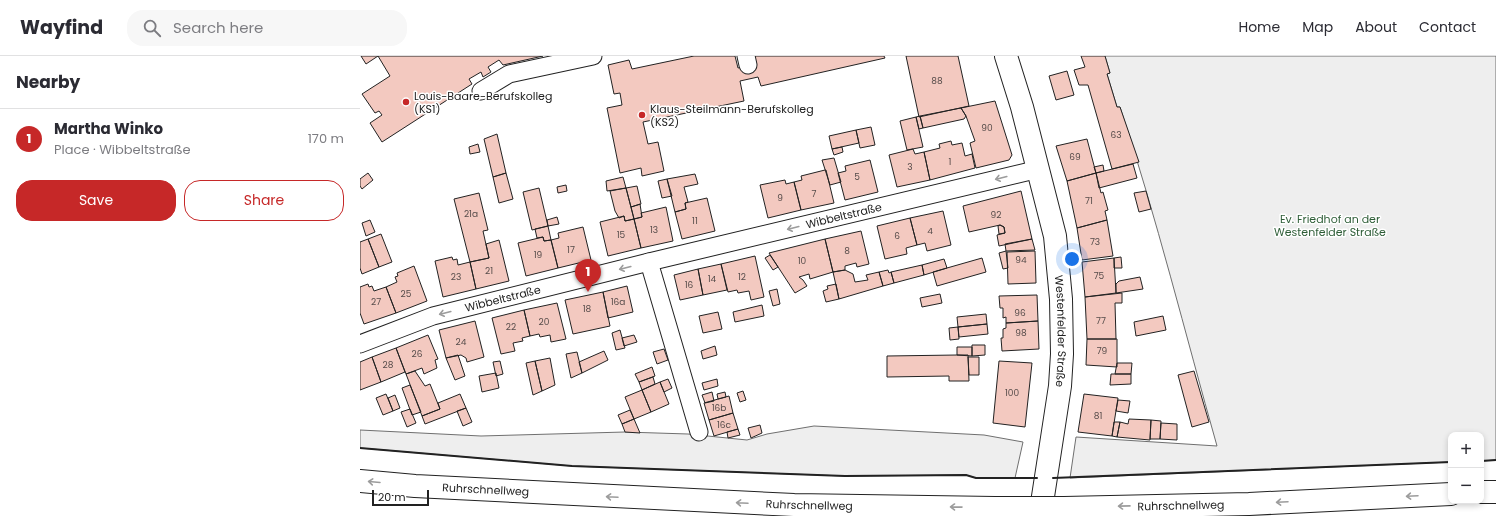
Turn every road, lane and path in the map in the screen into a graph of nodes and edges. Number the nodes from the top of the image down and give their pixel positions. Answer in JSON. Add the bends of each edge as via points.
{"nodes":[{"id":1,"x":594,"y":56,"type":"edge"},
{"id":2,"x":1006,"y":56,"type":"edge"},
{"id":3,"x":481,"y":91,"type":"dead end"},
{"id":4,"x":1039,"y":169,"type":"junction"},
{"id":5,"x":649,"y":262,"type":"junction"},
{"id":6,"x":360,"y":344,"type":"edge"},
{"id":7,"x":699,"y":432,"type":"dead end"},
{"id":8,"x":360,"y":481,"type":"edge"},
{"id":9,"x":1484,"y":492,"type":"edge"},
{"id":10,"x":1496,"y":492,"type":"edge"},
{"id":11,"x":1448,"y":494,"type":"edge"},
{"id":12,"x":1040,"y":516,"type":"edge"}],
"edges":[{"from":1,"to":3,"type":"street","via":[[509,74]]},
{"from":2,"to":4,"type":"main road","name":"Westenfelder Straße"},
{"from":4,"to":5,"type":"street","name":"Wibbeltstraße","one_way":true},
{"from":4,"to":12,"type":"main road","name":"Westenfelder Straße","via":[[1055,236],[1059,266],[1062,354],[1060,386]]},
{"from":5,"to":6,"type":"street","name":"Wibbeltstraße","one_way":true,"via":[[433,316]]},
{"from":5,"to":7,"type":"street"},
{"from":11,"to":8,"type":"main road","name":"Ruhrschnellweg","one_way":true,"bridge":true,"via":[[1249,504],[995,508],[794,505],[462,489]]},
{"from":9,"to":10,"type":"main road"}]}
